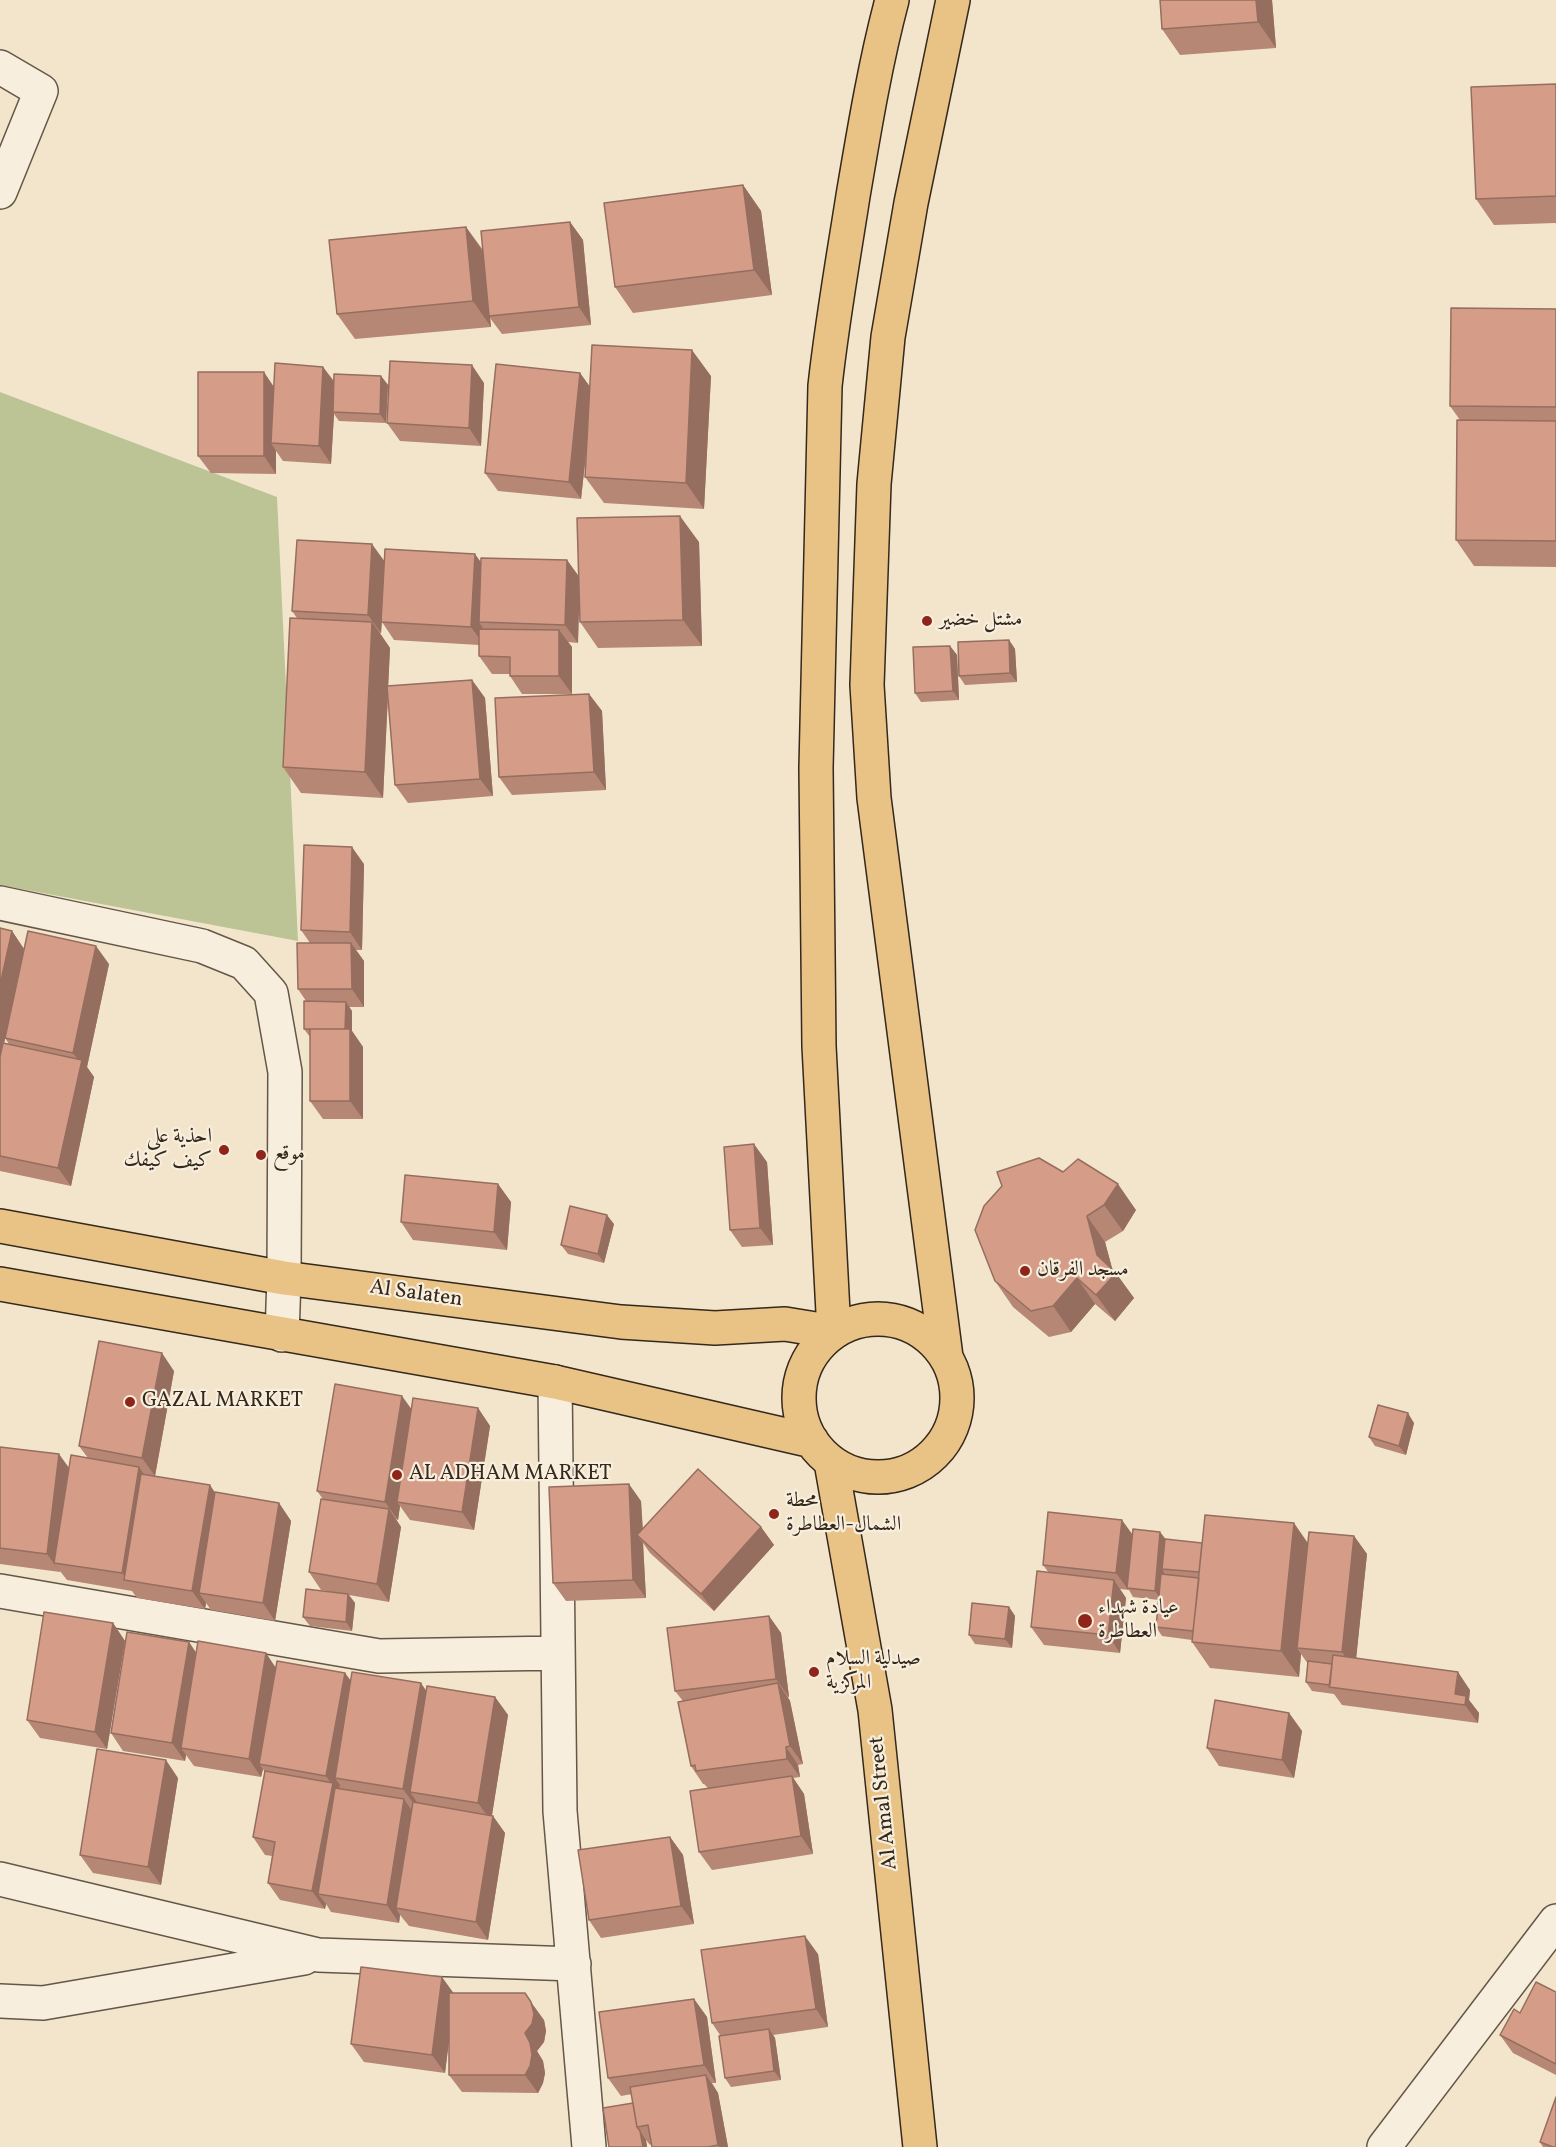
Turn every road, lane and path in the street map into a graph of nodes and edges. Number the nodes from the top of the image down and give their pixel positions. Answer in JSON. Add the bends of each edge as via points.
{"nodes":[{"id":1,"x":892,"y":0,"type":"edge"},
{"id":2,"x":953,"y":0,"type":"edge"},
{"id":3,"x":0,"y":67,"type":"edge"},
{"id":4,"x":0,"y":192,"type":"edge"},
{"id":5,"x":0,"y":903,"type":"edge"},
{"id":6,"x":0,"y":1226,"type":"edge"},
{"id":7,"x":284,"y":1278,"type":"junction"},
{"id":8,"x":0,"y":1284,"type":"edge"},
{"id":9,"x":834,"y":1332,"type":"junction"},
{"id":10,"x":282,"y":1335,"type":"junction"},
{"id":11,"x":946,"y":1357,"type":"junction"},
{"id":12,"x":555,"y":1382,"type":"junction"},
{"id":13,"x":821,"y":1452,"type":"junction"},
{"id":14,"x":0,"y":1591,"type":"edge"},
{"id":15,"x":558,"y":1653,"type":"junction"},
{"id":16,"x":0,"y":1879,"type":"edge"},
{"id":17,"x":1556,"y":1921,"type":"edge"},
{"id":18,"x":318,"y":1955,"type":"junction"},
{"id":19,"x":574,"y":1964,"type":"junction"},
{"id":20,"x":0,"y":2001,"type":"edge"},
{"id":21,"x":589,"y":2147,"type":"edge"},
{"id":22,"x":920,"y":2147,"type":"edge"},
{"id":23,"x":1384,"y":2147,"type":"edge"}],
"edges":[{"from":1,"to":9,"type":"main road","via":[[859,159],[825,386],[816,768],[819,1046]]},
{"from":2,"to":11,"type":"main road","via":[[888,338],[874,484],[867,685],[874,798]]},
{"from":3,"to":4,"type":"street","via":[[41,91]]},
{"from":5,"to":7,"type":"street","via":[[202,946],[244,963],[271,993],[285,1072]]},
{"from":6,"to":7,"type":"main road","name":"Al Salaten"},
{"from":7,"to":9,"type":"main road","name":"Al Salaten","via":[[621,1322],[715,1328],[785,1324]]},
{"from":7,"to":10,"type":"street"},
{"from":8,"to":10,"type":"main road"},
{"from":9,"to":11,"type":"main road","via":[[857,1322],[882,1319],[906,1324],[928,1336]]},
{"from":9,"to":13,"type":"main road","via":[[816,1348],[804,1370],[799,1394],[802,1419]]},
{"from":10,"to":12,"type":"main road"},
{"from":11,"to":13,"type":"main road","via":[[956,1382],[957,1409],[932,1457],[909,1472],[883,1478],[855,1474]]},
{"from":12,"to":13,"type":"main road"},
{"from":12,"to":15,"type":"street"},
{"from":13,"to":22,"type":"main road","name":"Al Amal Street","via":[[875,1710]]},
{"from":14,"to":15,"type":"street","via":[[379,1656]]},
{"from":15,"to":19,"type":"street","via":[[560,1811]]},
{"from":16,"to":18,"type":"street"},
{"from":17,"to":23,"type":"street"},
{"from":18,"to":19,"type":"street"},
{"from":18,"to":20,"type":"street","via":[[43,2003]]},
{"from":19,"to":21,"type":"street"}]}
